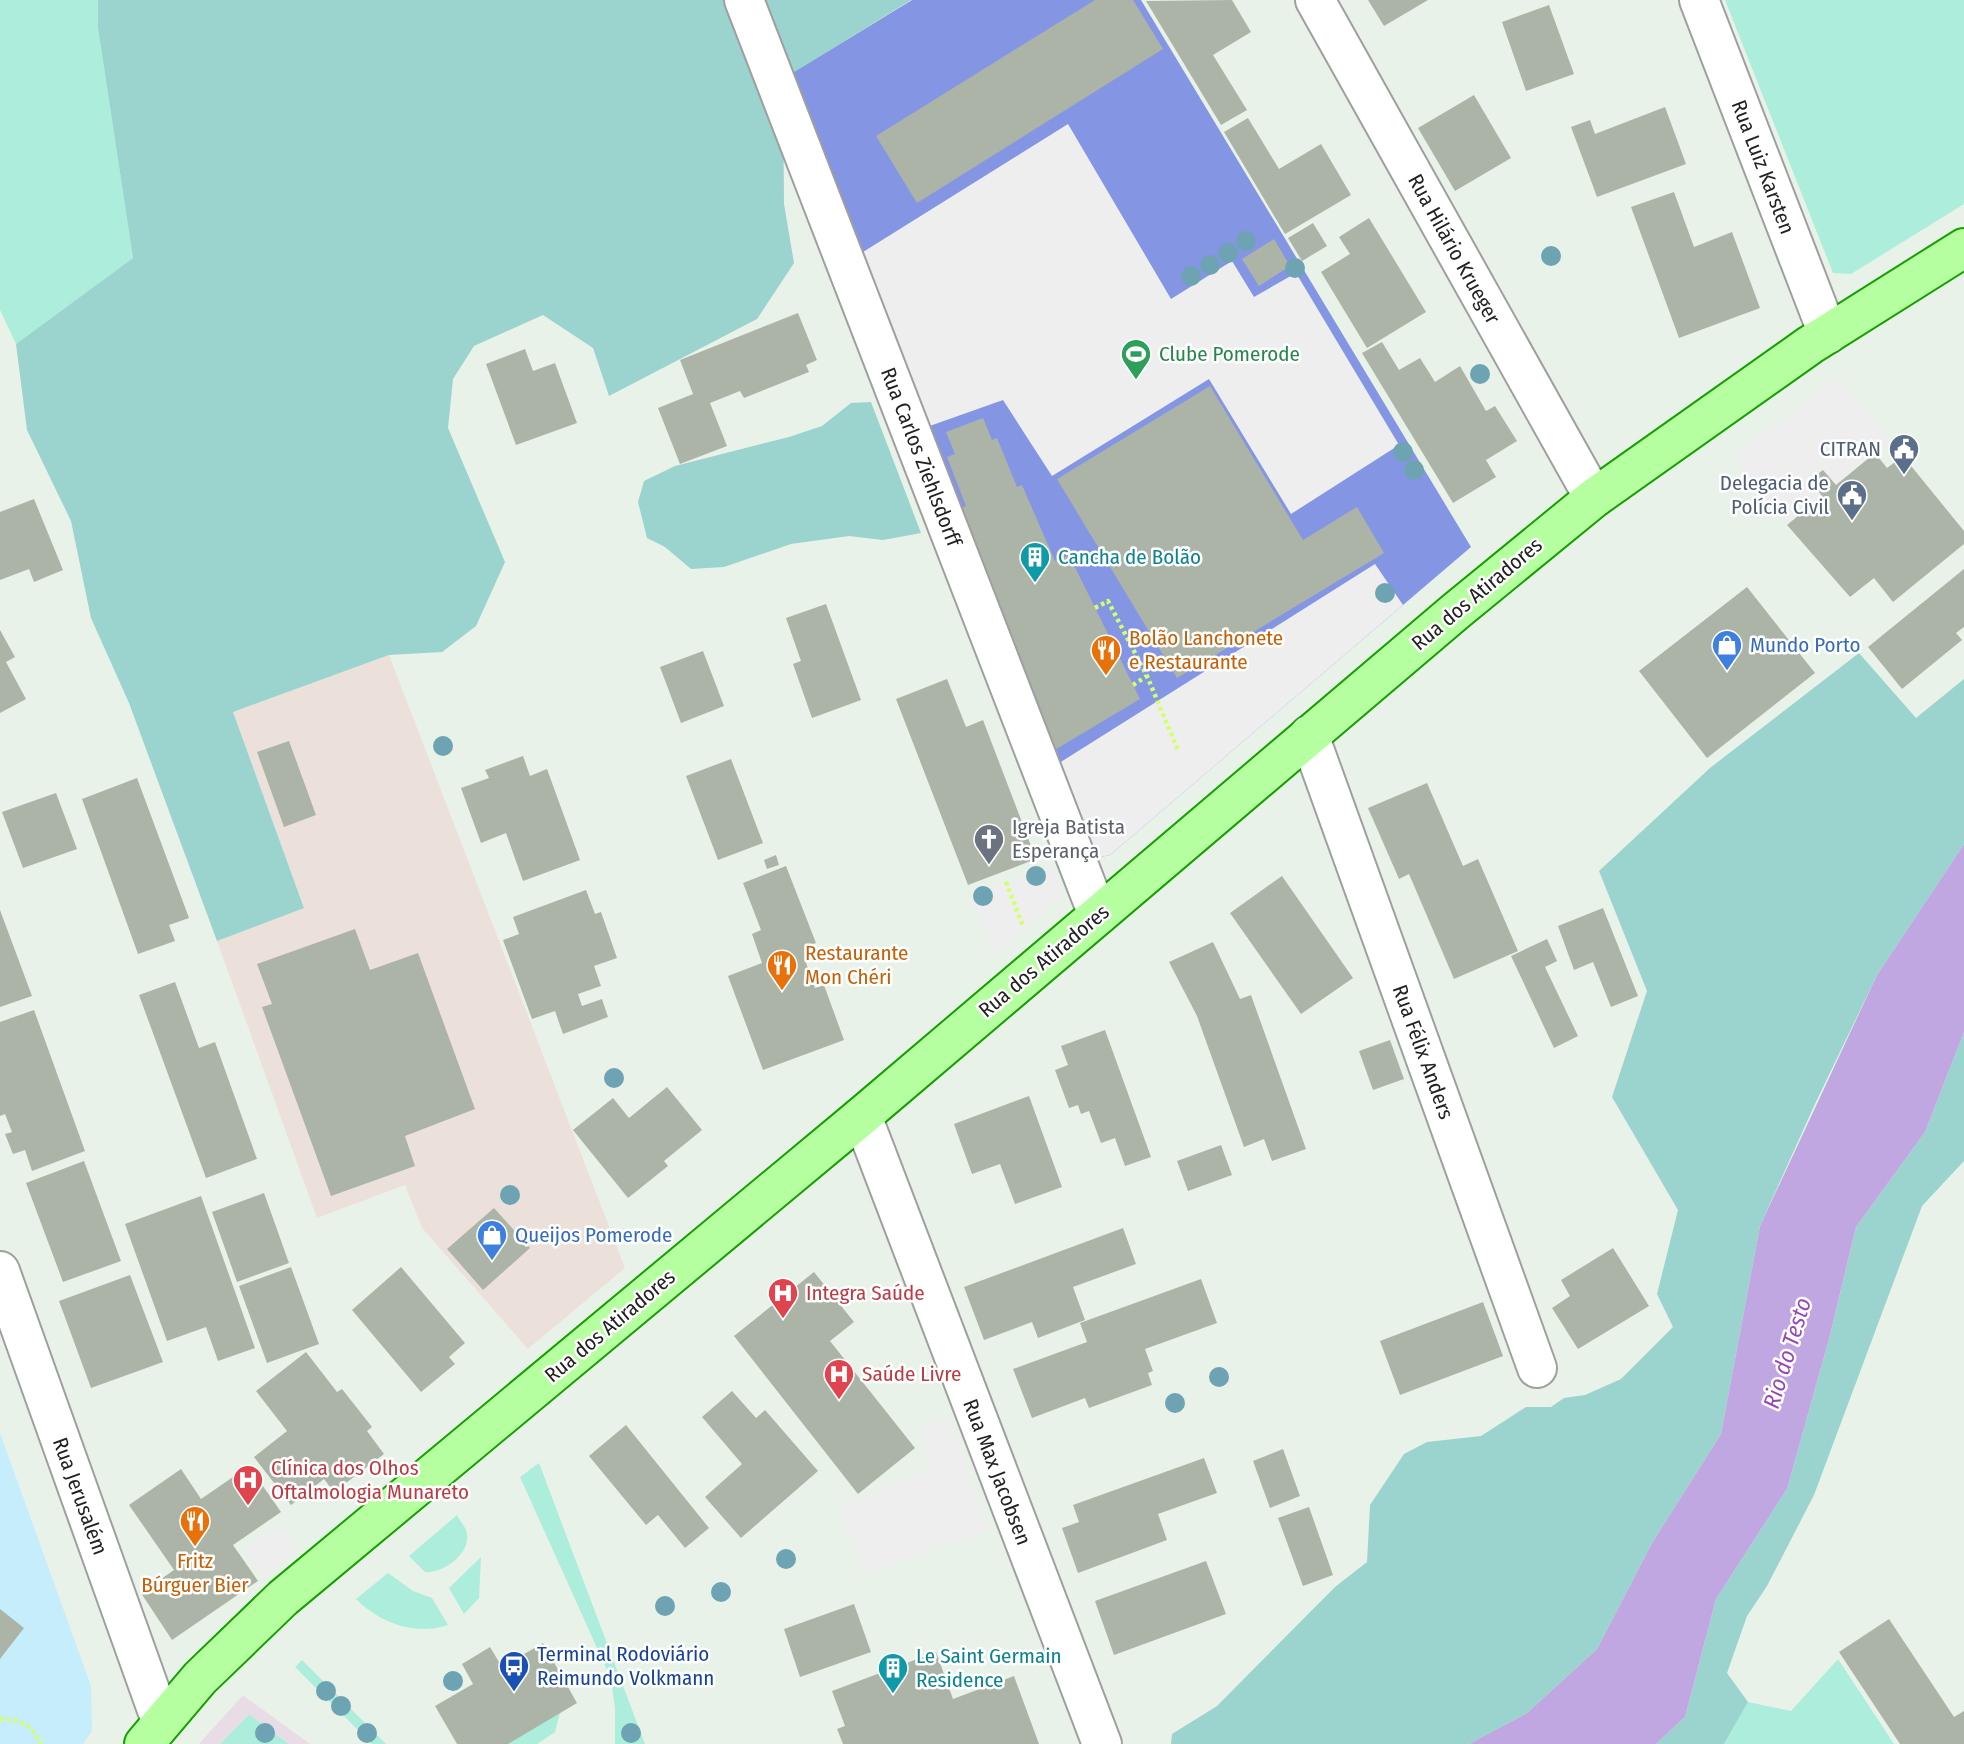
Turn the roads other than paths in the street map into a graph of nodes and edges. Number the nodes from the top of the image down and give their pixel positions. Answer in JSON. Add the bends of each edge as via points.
{"nodes":[{"id":1,"x":744,"y":0,"type":"edge"},
{"id":2,"x":1315,"y":0,"type":"edge"},
{"id":3,"x":1699,"y":0,"type":"edge"},
{"id":4,"x":1964,"y":248,"type":"edge"},
{"id":5,"x":1828,"y":334,"type":"junction"},
{"id":6,"x":1594,"y":498,"type":"junction"},
{"id":7,"x":1309,"y":735,"type":"junction"},
{"id":8,"x":1098,"y":915,"type":"junction"},
{"id":9,"x":862,"y":1116,"type":"junction"},
{"id":10,"x":0,"y":1271,"type":"edge"},
{"id":11,"x":1537,"y":1368,"type":"dead end"},
{"id":12,"x":152,"y":1732,"type":"edge"},
{"id":13,"x":1098,"y":1743,"type":"edge"}],
"edges":[{"from":1,"to":8,"type":"street","name":"Rua Carlos Ziehlsdorff"},
{"from":2,"to":6,"type":"street","name":"Rua Hilário Krueger"},
{"from":3,"to":5,"type":"street","name":"Rua Luiz Karsten"},
{"from":4,"to":5,"type":"main road","name":"Rua dos Atiradores"},
{"from":5,"to":6,"type":"main road","name":"Rua dos Atiradores"},
{"from":6,"to":7,"type":"main road","name":"Rua dos Atiradores"},
{"from":7,"to":8,"type":"main road","name":"Rua dos Atiradores"},
{"from":7,"to":11,"type":"street","name":"Rua Félix Anders"},
{"from":8,"to":9,"type":"main road","name":"Rua dos Atiradores"},
{"from":9,"to":12,"type":"main road","name":"Rua dos Atiradores","via":[[283,1598],[235,1642]]},
{"from":9,"to":13,"type":"street","name":"Rua Max Jacobsen"},
{"from":10,"to":12,"type":"street","name":"Rua Jerusalém"}]}
